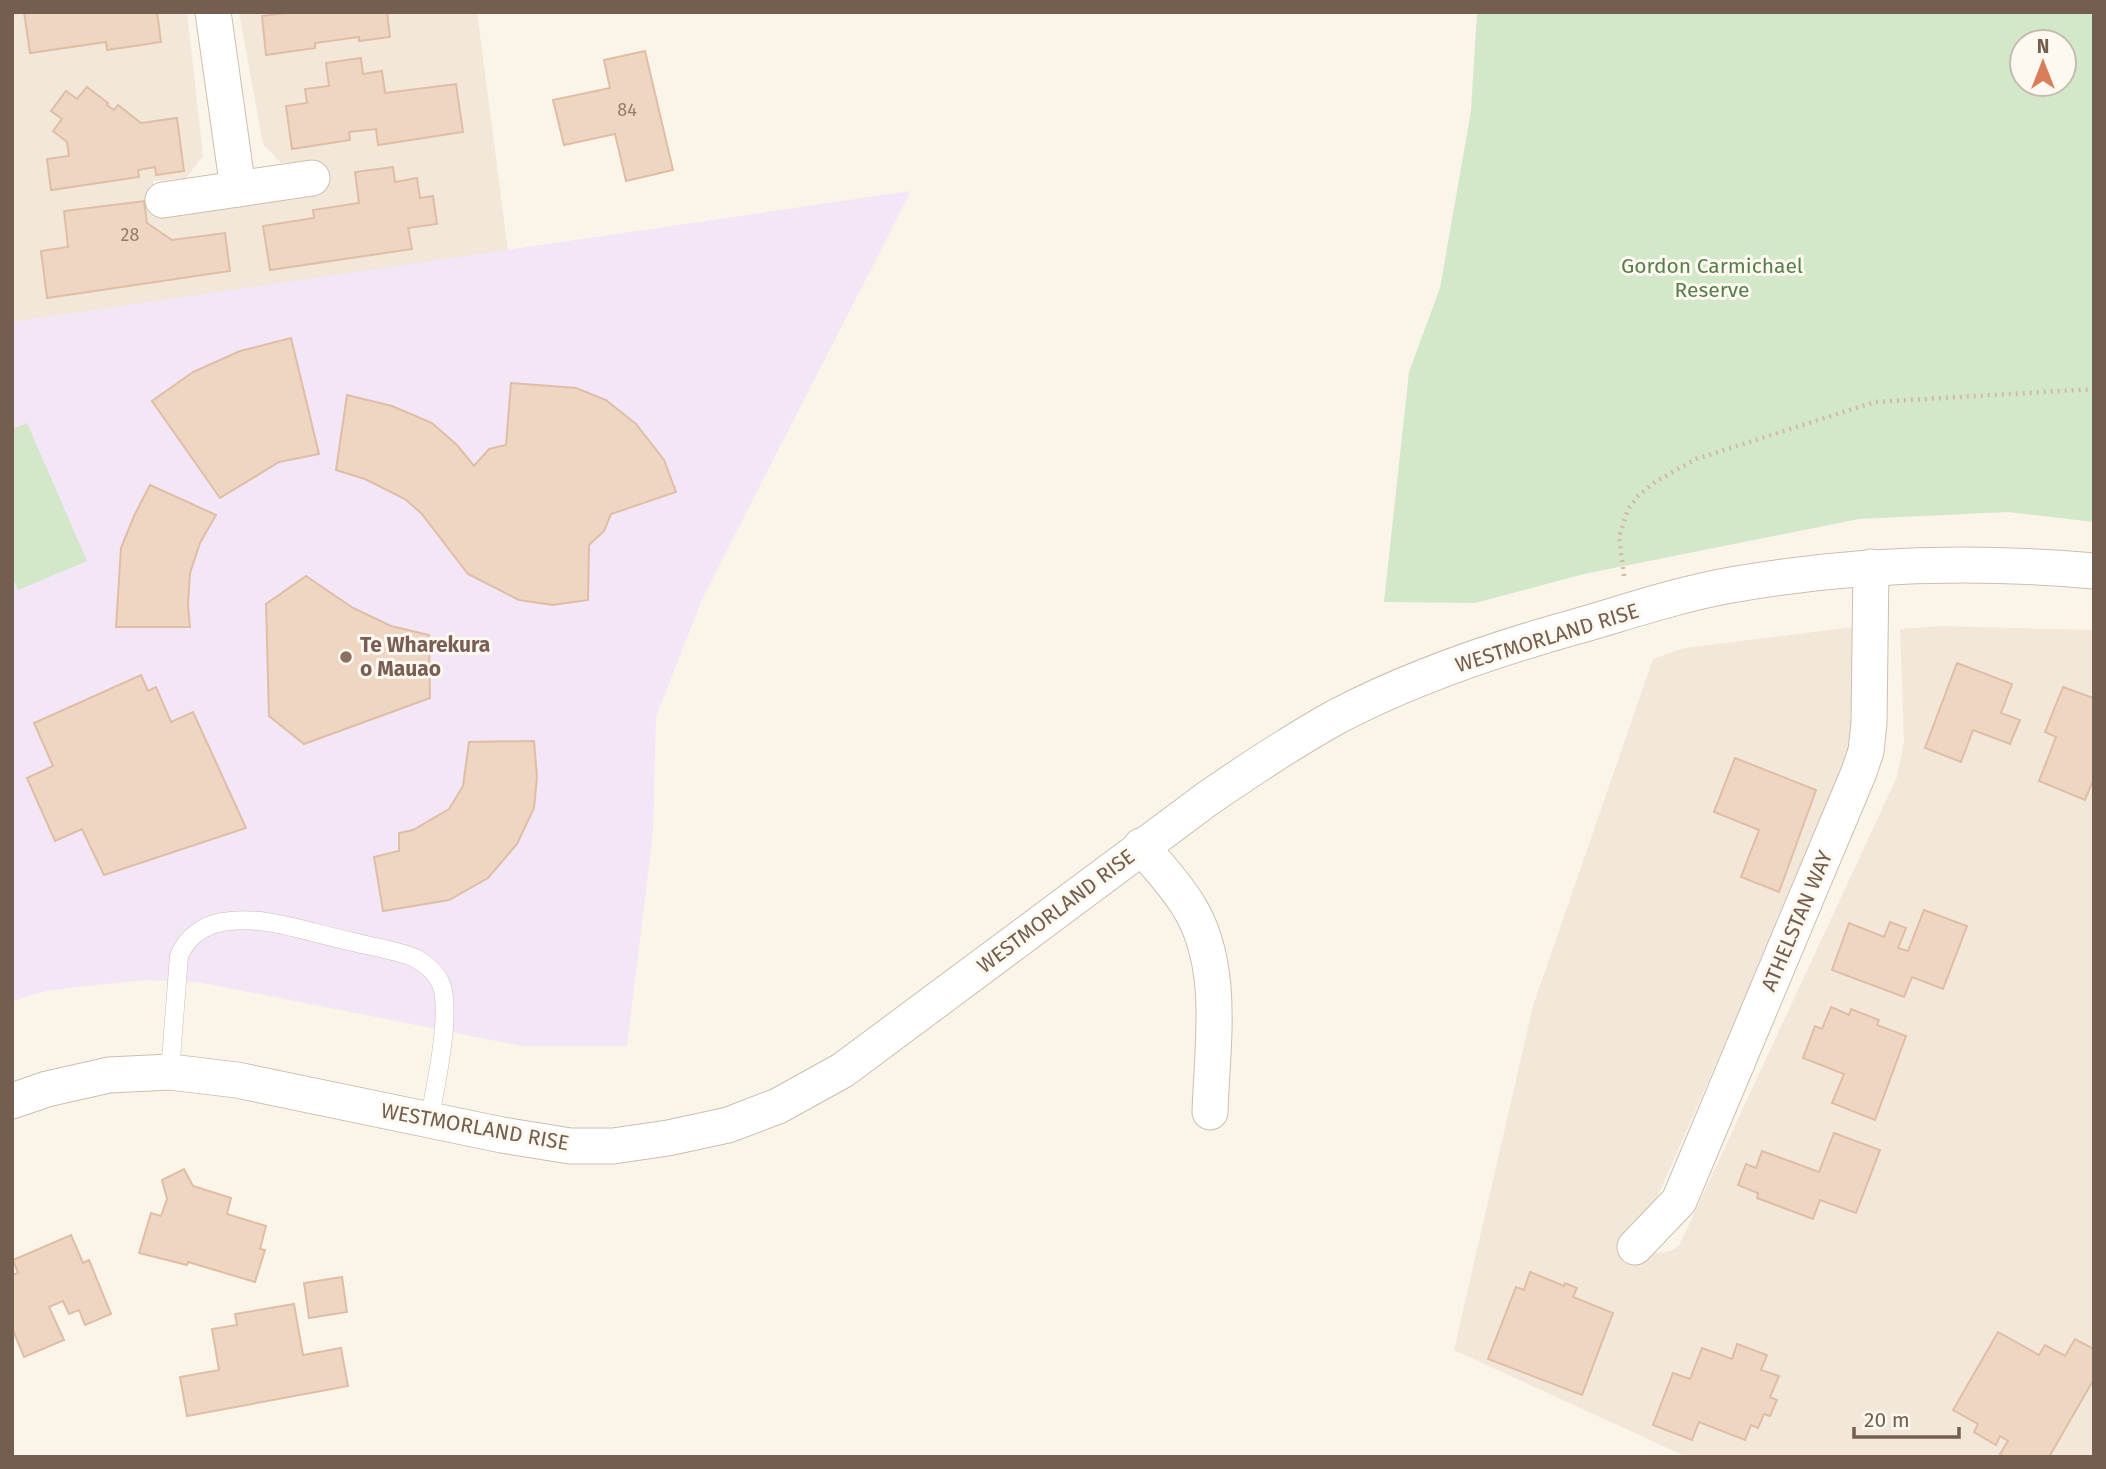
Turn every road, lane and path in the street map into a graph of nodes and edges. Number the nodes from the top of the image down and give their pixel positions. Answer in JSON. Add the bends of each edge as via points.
{"nodes":[{"id":1,"x":213,"y":12,"type":"edge"},
{"id":2,"x":312,"y":178,"type":"dead end"},
{"id":3,"x":238,"y":189,"type":"junction"},
{"id":4,"x":163,"y":200,"type":"dead end"},
{"id":5,"x":2094,"y":389,"type":"edge"},
{"id":6,"x":1871,"y":567,"type":"junction"},
{"id":7,"x":2094,"y":570,"type":"edge"},
{"id":8,"x":1628,"y":612,"type":"junction"},
{"id":9,"x":1141,"y":846,"type":"junction"},
{"id":10,"x":170,"y":1072,"type":"junction"},
{"id":11,"x":12,"y":1101,"type":"edge"},
{"id":12,"x":1210,"y":1112,"type":"dead end"},
{"id":13,"x":429,"y":1121,"type":"junction"},
{"id":14,"x":1635,"y":1247,"type":"dead end"}],
"edges":[{"from":1,"to":3,"type":"street"},
{"from":2,"to":3,"type":"street"},
{"from":3,"to":4,"type":"street"},
{"from":5,"to":8,"type":"path","via":[[1875,402],[1696,459],[1655,482],[1628,509],[1619,537]]},
{"from":6,"to":7,"type":"street","name":"WESTMORLAND RISE"},
{"from":6,"to":8,"type":"street","name":"WESTMORLAND RISE","via":[[1729,585]]},
{"from":6,"to":14,"type":"street","name":"ATHELSTAN WAY","via":[[1869,723],[1859,772],[1679,1201]]},
{"from":8,"to":9,"type":"street","name":"WESTMORLAND RISE","via":[[1515,644],[1402,686],[1337,717],[1269,757]]},
{"from":9,"to":12,"type":"street","via":[[1189,906],[1205,943],[1213,991]]},
{"from":9,"to":13,"type":"street","name":"WESTMORLAND RISE","via":[[843,1070],[778,1106],[728,1125],[613,1146],[570,1146]]},
{"from":10,"to":11,"type":"street","name":"WESTMORLAND RISE","via":[[109,1075]]},
{"from":10,"to":13,"type":"street","name":"WESTMORLAND RISE","via":[[237,1080]]},
{"from":10,"to":13,"type":"lane","via":[[179,956],[184,944],[220,922],[265,922],[405,954],[428,966],[441,985],[444,1008]]}]}
